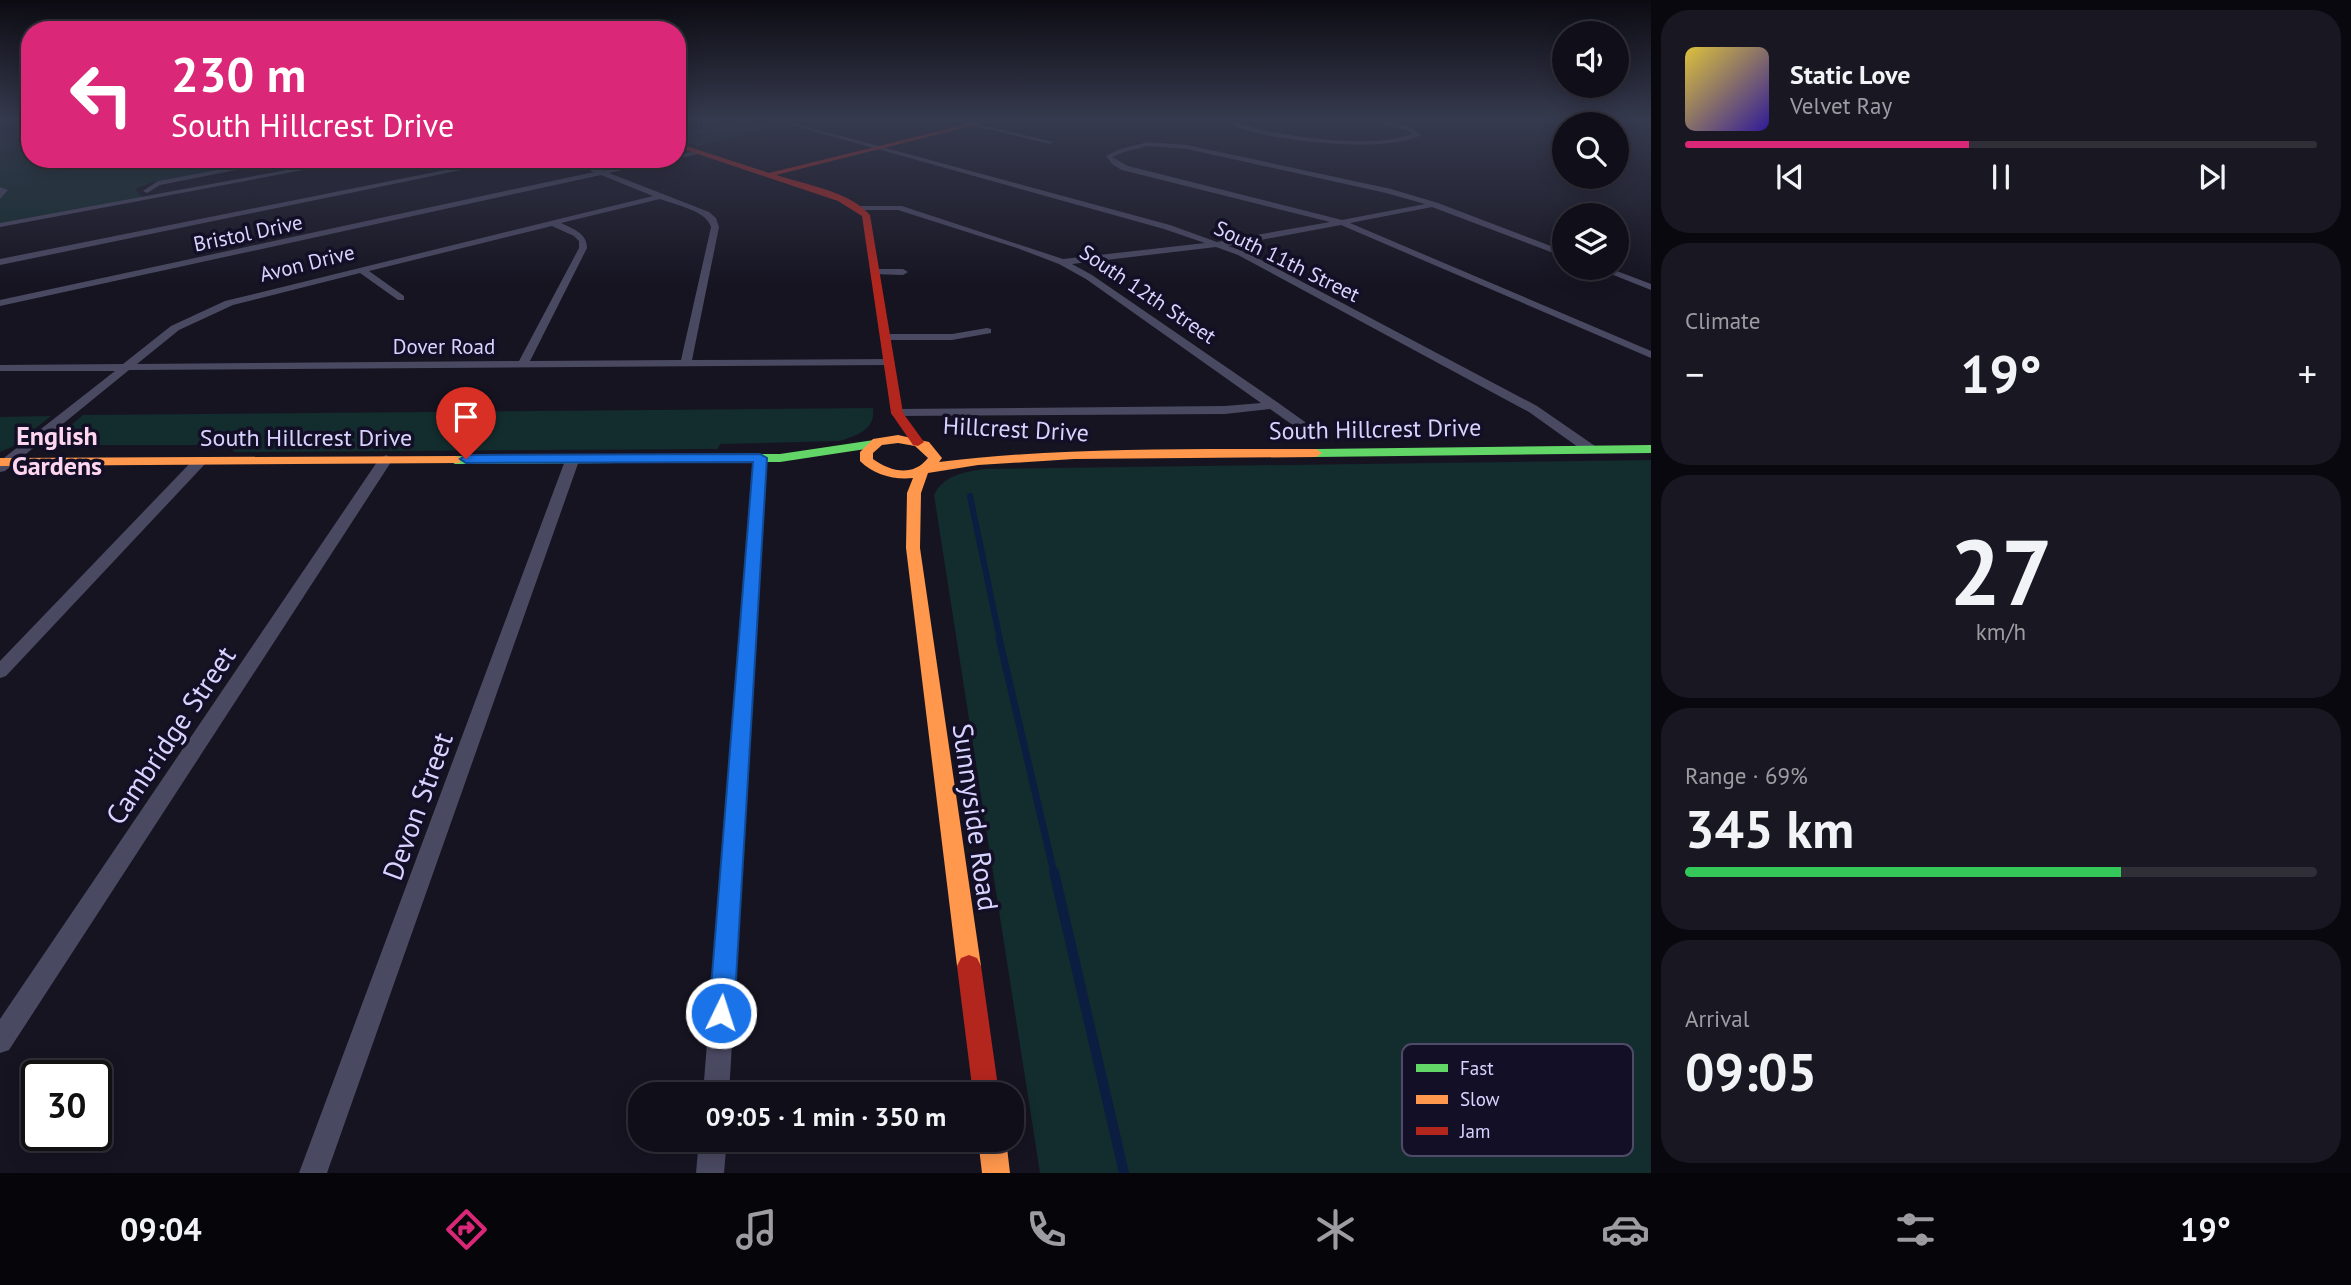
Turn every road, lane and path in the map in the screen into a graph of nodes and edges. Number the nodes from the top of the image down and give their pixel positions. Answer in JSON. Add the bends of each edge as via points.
{"nodes":[{"id":1,"x":198,"y":176,"type":"edge"},
{"id":2,"x":241,"y":176,"type":"edge"},
{"id":3,"x":258,"y":176,"type":"edge"},
{"id":4,"x":429,"y":176,"type":"edge"},
{"id":5,"x":589,"y":176,"type":"edge"},
{"id":6,"x":609,"y":176,"type":"edge"},
{"id":7,"x":771,"y":176,"type":"edge"},
{"id":8,"x":980,"y":176,"type":"edge"},
{"id":9,"x":1156,"y":176,"type":"edge"},
{"id":10,"x":1319,"y":176,"type":"edge"},
{"id":11,"x":0,"y":190,"type":"edge"},
{"id":12,"x":150,"y":194,"type":"junction"},
{"id":13,"x":0,"y":197,"type":"edge"},
{"id":14,"x":662,"y":197,"type":"junction"},
{"id":15,"x":1435,"y":205,"type":"junction"},
{"id":16,"x":859,"y":208,"type":"junction"},
{"id":17,"x":1341,"y":222,"type":"junction"},
{"id":18,"x":553,"y":223,"type":"junction"},
{"id":19,"x":0,"y":225,"type":"edge"},
{"id":20,"x":1218,"y":244,"type":"junction"},
{"id":21,"x":1552,"y":249,"type":"edge"},
{"id":22,"x":0,"y":262,"type":"edge"},
{"id":23,"x":1062,"y":262,"type":"junction"},
{"id":24,"x":361,"y":270,"type":"junction"},
{"id":25,"x":876,"y":272,"type":"junction"},
{"id":26,"x":903,"y":272,"type":"dead end"},
{"id":27,"x":1629,"y":279,"type":"edge"},
{"id":28,"x":1651,"y":287,"type":"edge"},
{"id":29,"x":401,"y":298,"type":"dead end"},
{"id":30,"x":0,"y":303,"type":"edge"},
{"id":31,"x":986,"y":331,"type":"dead end"},
{"id":32,"x":886,"y":337,"type":"junction"},
{"id":33,"x":1651,"y":355,"type":"edge"},
{"id":34,"x":889,"y":362,"type":"junction"},
{"id":35,"x":523,"y":364,"type":"junction"},
{"id":36,"x":686,"y":364,"type":"junction"},
{"id":37,"x":0,"y":368,"type":"edge"},
{"id":38,"x":128,"y":368,"type":"junction"},
{"id":39,"x":1273,"y":405,"type":"junction"},
{"id":40,"x":897,"y":413,"type":"junction"},
{"id":41,"x":1301,"y":425,"type":"dead end"},
{"id":42,"x":874,"y":444,"type":"junction"},
{"id":43,"x":923,"y":445,"type":"junction"},
{"id":44,"x":1590,"y":449,"type":"junction"},
{"id":45,"x":1651,"y":449,"type":"edge"},
{"id":46,"x":1100,"y":455,"type":"junction"},
{"id":47,"x":573,"y":458,"type":"junction"},
{"id":48,"x":770,"y":458,"type":"junction"},
{"id":49,"x":386,"y":460,"type":"junction"},
{"id":50,"x":200,"y":461,"type":"junction"},
{"id":51,"x":2,"y":464,"type":"edge"},
{"id":52,"x":875,"y":468,"type":"junction"},
{"id":53,"x":926,"y":469,"type":"junction"},
{"id":54,"x":914,"y":548,"type":"junction"},
{"id":55,"x":0,"y":672,"type":"edge"},
{"id":56,"x":0,"y":1041,"type":"edge"},
{"id":57,"x":717,"y":1082,"type":"edge"},
{"id":58,"x":984,"y":1082,"type":"edge"},
{"id":59,"x":711,"y":1152,"type":"edge"},
{"id":60,"x":994,"y":1152,"type":"edge"},
{"id":61,"x":313,"y":1173,"type":"edge"},
{"id":62,"x":710,"y":1173,"type":"edge"},
{"id":63,"x":996,"y":1173,"type":"edge"}],
"edges":[{"from":1,"to":12,"type":"street","via":[[158,183]]},
{"from":2,"to":12,"type":"street"},
{"from":3,"to":12,"type":"street"},
{"from":4,"to":22,"type":"street"},
{"from":5,"to":30,"type":"street","name":"Bristol Drive"},
{"from":6,"to":14,"type":"street"},
{"from":7,"to":16,"type":"street","name":"South 12th Street"},
{"from":8,"to":20,"type":"street","name":"South 11th Street"},
{"from":9,"to":17,"type":"street"},
{"from":10,"to":15,"type":"street"},
{"from":11,"to":13,"type":"street","via":[[4,190]]},
{"from":12,"to":19,"type":"street"},
{"from":14,"to":18,"type":"street","name":"Avon Drive"},
{"from":14,"to":36,"type":"street","via":[[706,214],[715,227]]},
{"from":15,"to":17,"type":"street"},
{"from":15,"to":21,"type":"street"},
{"from":16,"to":23,"type":"street","name":"South 12th Street","via":[[899,208]]},
{"from":16,"to":25,"type":"street","via":[[868,221]]},
{"from":17,"to":20,"type":"street"},
{"from":17,"to":33,"type":"street"},
{"from":18,"to":24,"type":"street","name":"Avon Drive"},
{"from":18,"to":35,"type":"street","via":[[577,234],[583,247]]},
{"from":20,"to":23,"type":"street"},
{"from":20,"to":44,"type":"street","name":"South 11th Street","via":[[1268,266],[1533,409]]},
{"from":23,"to":39,"type":"street","name":"South 12th Street"},
{"from":24,"to":29,"type":"street"},
{"from":24,"to":38,"type":"street","name":"Avon Drive","via":[[201,313],[175,328]]},
{"from":25,"to":26,"type":"street"},
{"from":25,"to":32,"type":"street"},
{"from":27,"to":28,"type":"street"},
{"from":31,"to":32,"type":"street","via":[[953,337]]},
{"from":32,"to":34,"type":"street"},
{"from":34,"to":36,"type":"street","name":"Dover Road"},
{"from":34,"to":40,"type":"street"},
{"from":35,"to":36,"type":"street","name":"Dover Road"},
{"from":35,"to":38,"type":"street","name":"Dover Road"},
{"from":37,"to":38,"type":"street","name":"Dover Road"},
{"from":38,"to":51,"type":"street","name":"Avon Drive"},
{"from":39,"to":40,"type":"street","via":[[1225,410]]},
{"from":39,"to":41,"type":"street","name":"South 12th Street"},
{"from":40,"to":42,"type":"street"},
{"from":40,"to":43,"type":"street"},
{"from":42,"to":43,"type":"street","name":"Hillcrest Drive","via":[[895,439]]},
{"from":42,"to":48,"type":"street"},
{"from":42,"to":52,"type":"street","via":[[866,453]]},
{"from":43,"to":46,"type":"street","name":"Hillcrest Drive"},
{"from":43,"to":53,"type":"street","name":"Sunnyside Road","via":[[935,458]]},
{"from":44,"to":45,"type":"street","name":"South Hillcrest Drive"},
{"from":44,"to":46,"type":"street","name":"South Hillcrest Drive"},
{"from":46,"to":53,"type":"street","name":"Hillcrest Drive","via":[[980,460]]},
{"from":47,"to":48,"type":"street","name":"South Hillcrest Drive"},
{"from":47,"to":49,"type":"street","name":"South Hillcrest Drive"},
{"from":47,"to":61,"type":"street","name":"Devon Street"},
{"from":48,"to":52,"type":"street"},
{"from":48,"to":57,"type":"street"},
{"from":49,"to":50,"type":"street","name":"South Hillcrest Drive"},
{"from":49,"to":56,"type":"street","name":"Cambridge Street"},
{"from":50,"to":51,"type":"street","name":"South Hillcrest Drive"},
{"from":50,"to":55,"type":"street"},
{"from":52,"to":53,"type":"street","name":"Hillcrest Drive","via":[[902,474]]},
{"from":52,"to":54,"type":"street","name":"Sunnyside Road","via":[[897,495]]},
{"from":53,"to":54,"type":"street","name":"Sunnyside Road","via":[[914,493]]},
{"from":54,"to":58,"type":"street","name":"Sunnyside Road"},
{"from":59,"to":62,"type":"street"},
{"from":60,"to":63,"type":"street"}]}
